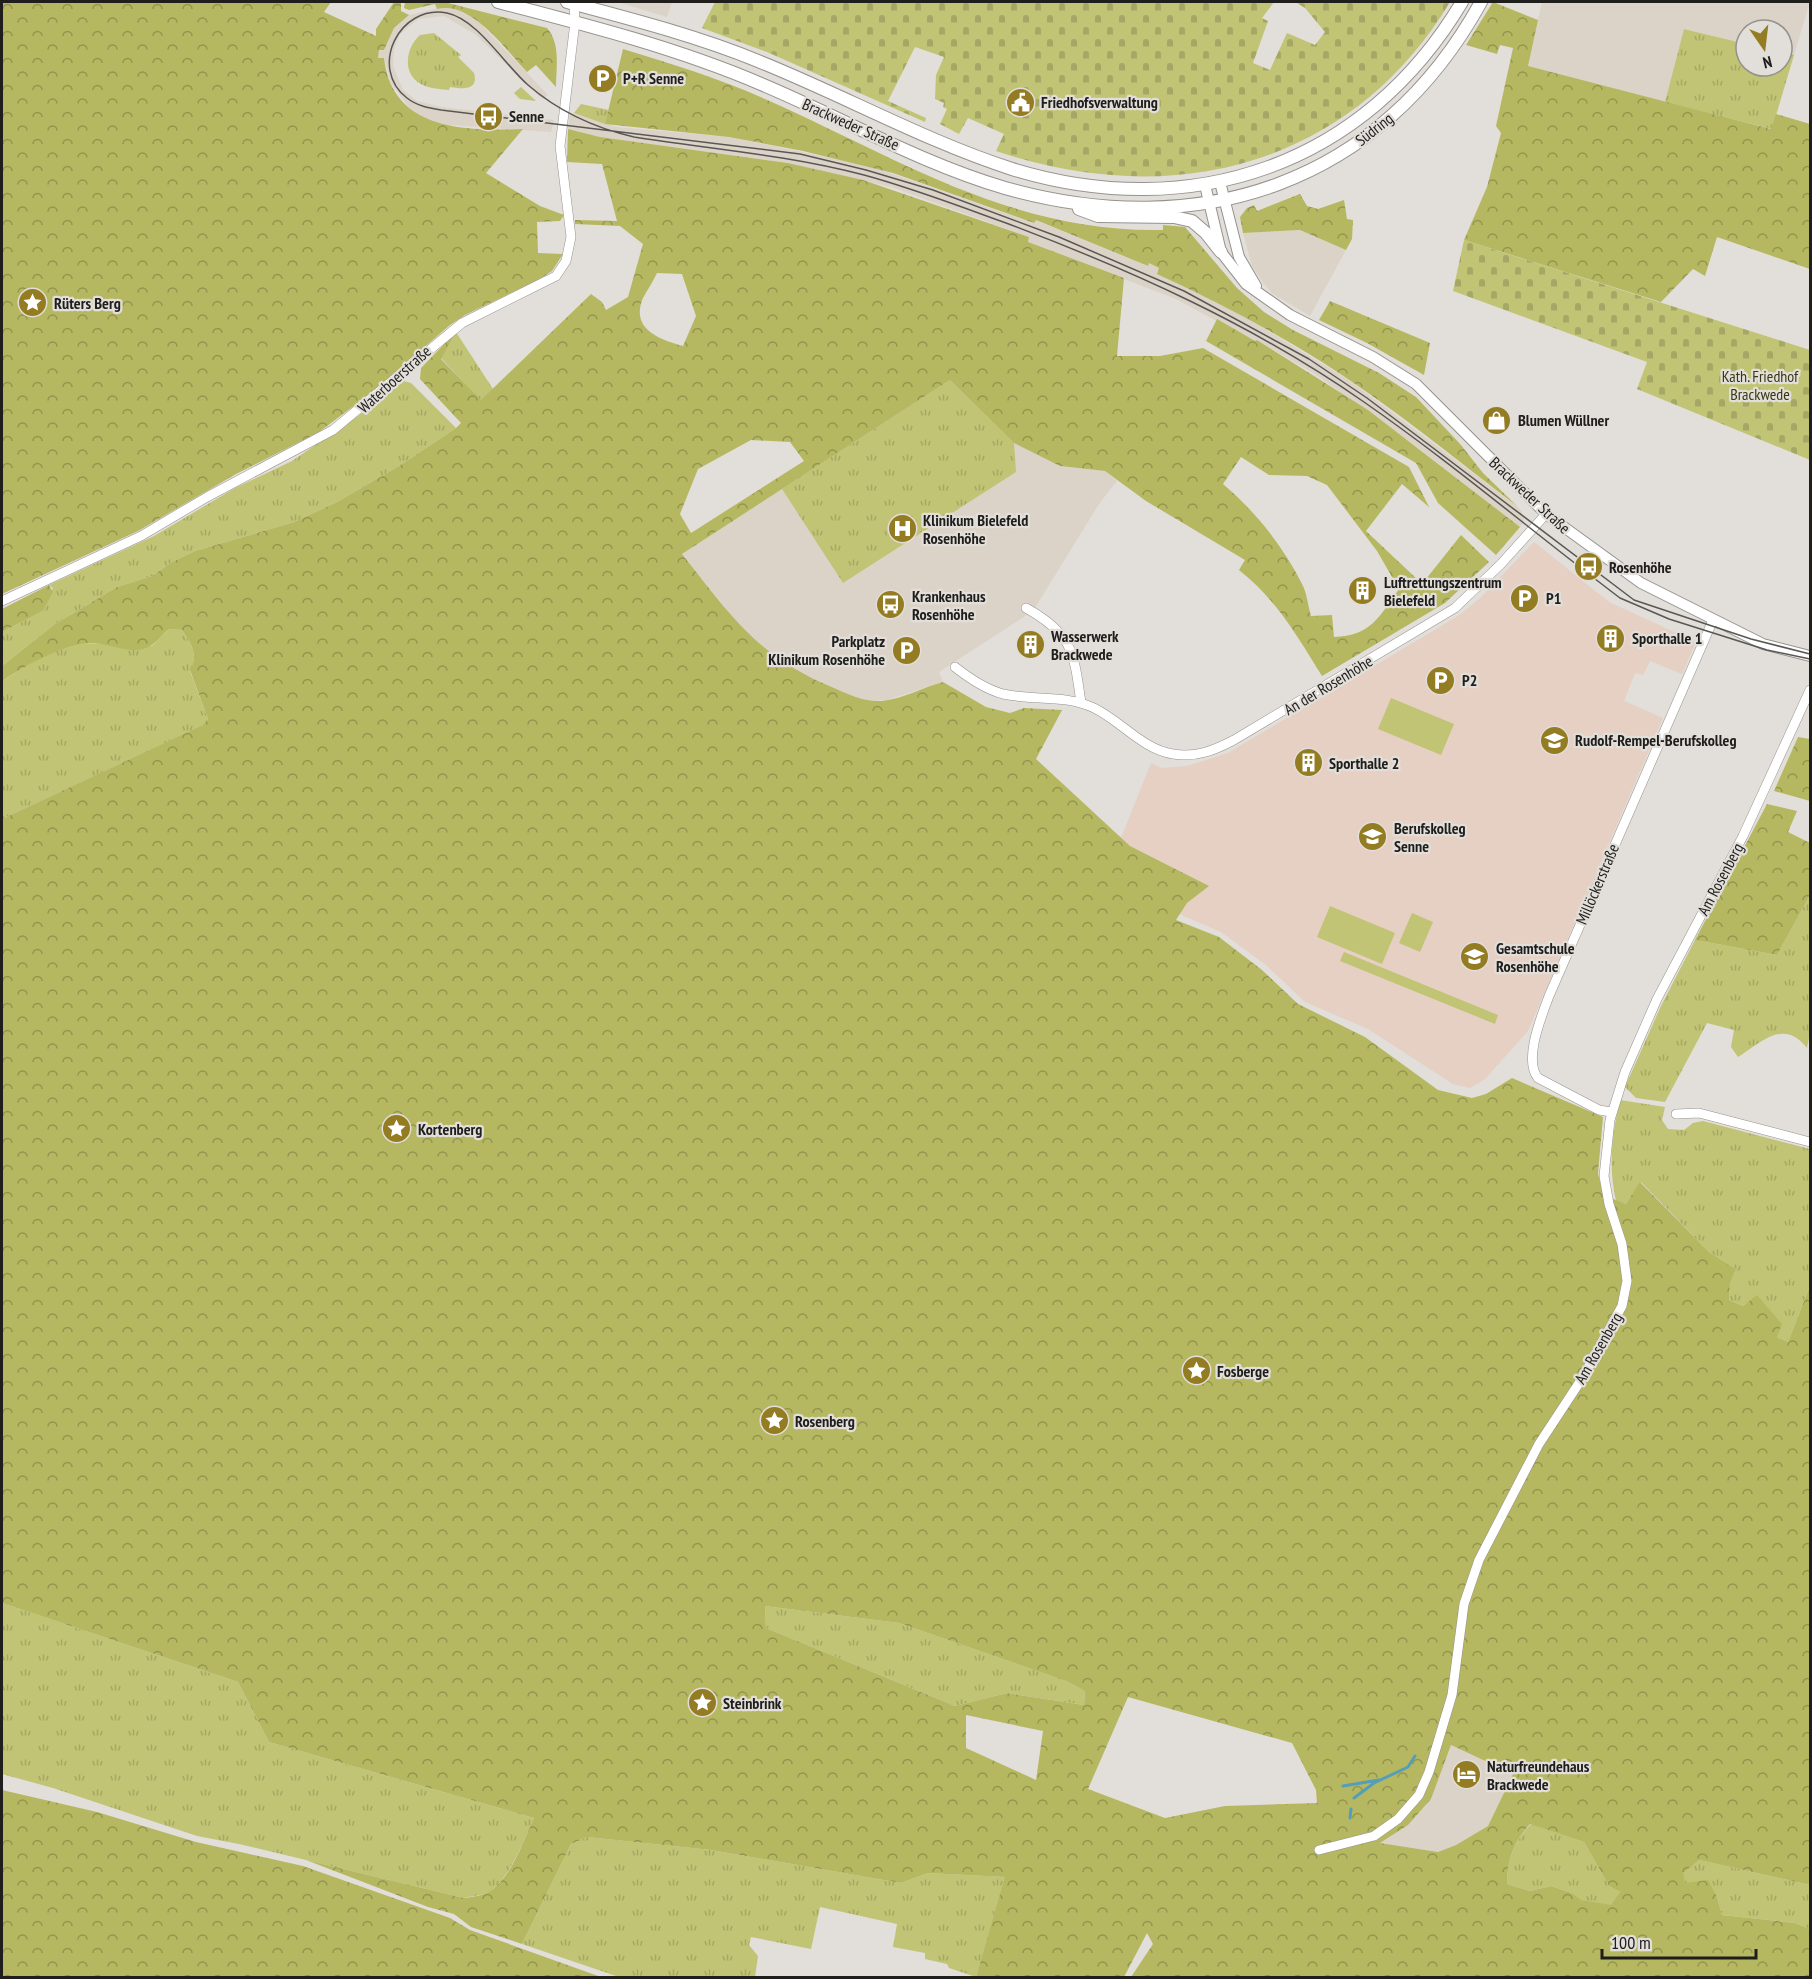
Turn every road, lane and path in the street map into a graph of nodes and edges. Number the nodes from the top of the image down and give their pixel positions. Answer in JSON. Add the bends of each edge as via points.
{"nodes":[{"id":1,"x":498,"y":2,"type":"edge"},
{"id":2,"x":572,"y":2,"type":"edge"},
{"id":3,"x":1462,"y":2,"type":"edge"},
{"id":4,"x":1481,"y":2,"type":"edge"},
{"id":5,"x":575,"y":22,"type":"junction"},
{"id":6,"x":1220,"y":182,"type":"junction"},
{"id":7,"x":1205,"y":185,"type":"junction"},
{"id":8,"x":1224,"y":201,"type":"junction"},
{"id":9,"x":1061,"y":202,"type":"junction"},
{"id":10,"x":1209,"y":204,"type":"junction"},
{"id":11,"x":1221,"y":252,"type":"junction"},
{"id":12,"x":1269,"y":301,"type":"junction"},
{"id":13,"x":1546,"y":514,"type":"junction"},
{"id":14,"x":2,"y":601,"type":"edge"},
{"id":15,"x":1026,"y":608,"type":"dead end"},
{"id":16,"x":1713,"y":620,"type":"junction"},
{"id":17,"x":1810,"y":656,"type":"edge"},
{"id":18,"x":955,"y":667,"type":"dead end"},
{"id":19,"x":1810,"y":690,"type":"edge"},
{"id":20,"x":1081,"y":703,"type":"junction"},
{"id":21,"x":1611,"y":1112,"type":"junction"},
{"id":22,"x":1676,"y":1114,"type":"dead end"},
{"id":23,"x":1810,"y":1142,"type":"edge"},
{"id":24,"x":1319,"y":1850,"type":"dead end"}],
"edges":[{"from":1,"to":5,"type":"main road","name":"Brackweder Straße"},
{"from":2,"to":5,"type":"street","name":"Waterboerstraße"},
{"from":2,"to":7,"type":"main road","name":"Brackweder Straße","via":[[758,61],[1015,170],[1074,184],[1124,189]]},
{"from":3,"to":6,"type":"main road","name":"Südring","via":[[1418,64],[1371,109],[1296,158]]},
{"from":4,"to":8,"type":"main road","name":"Südring","via":[[1418,90],[1365,138],[1281,183]]},
{"from":5,"to":9,"type":"main road","name":"Brackweder Straße","via":[[727,70],[967,175]]},
{"from":5,"to":14,"type":"street","name":"Waterboerstraße","via":[[560,139],[570,250],[556,276],[462,323],[360,410],[322,436],[141,536]]},
{"from":6,"to":7,"type":"main road","name":"Brackweder Straße"},
{"from":6,"to":8,"type":"street","name":"Brackweder Straße"},
{"from":7,"to":10,"type":"street","name":"Brackweder Straße"},
{"from":8,"to":10,"type":"main road","name":"Brackweder Straße"},
{"from":8,"to":12,"type":"street","name":"Brackweder Straße","via":[[1244,269]]},
{"from":9,"to":10,"type":"main road","name":"Brackweder Straße","via":[[1132,210]]},
{"from":9,"to":11,"type":"main road","via":[[1098,216],[1174,217],[1192,221]]},
{"from":10,"to":11,"type":"street","name":"Brackweder Straße"},
{"from":11,"to":12,"type":"street","name":"Brackweder Straße","via":[[1246,284]]},
{"from":12,"to":13,"type":"street","name":"Brackweder Straße","via":[[1416,384]]},
{"from":13,"to":16,"type":"street","name":"Brackweder Straße","via":[[1641,583]]},
{"from":13,"to":20,"type":"street","name":"An der Rosenhöhe","via":[[1455,608],[1215,750],[1190,755],[1162,752]]},
{"from":15,"to":20,"type":"street","via":[[1050,622],[1066,640],[1077,669]]},
{"from":16,"to":17,"type":"street","name":"Brackweder Straße","via":[[1763,644]]},
{"from":16,"to":21,"type":"street","name":"Millöckerstraße","via":[[1549,996],[1535,1038],[1533,1069],[1538,1078],[1599,1110]]},
{"from":18,"to":20,"type":"street","name":"An der Rosenhöhe","via":[[976,683],[1005,694]]},
{"from":19,"to":21,"type":"street","name":"Am Rosenberg","via":[[1743,836],[1657,999]]},
{"from":21,"to":24,"type":"street","name":"Am Rosenberg","via":[[1604,1176],[1622,1244],[1627,1281],[1622,1306],[1539,1444],[1479,1560],[1464,1604],[1452,1695],[1419,1795],[1398,1819],[1374,1836]]},
{"from":22,"to":23,"type":"street","via":[[1699,1113]]}]}
